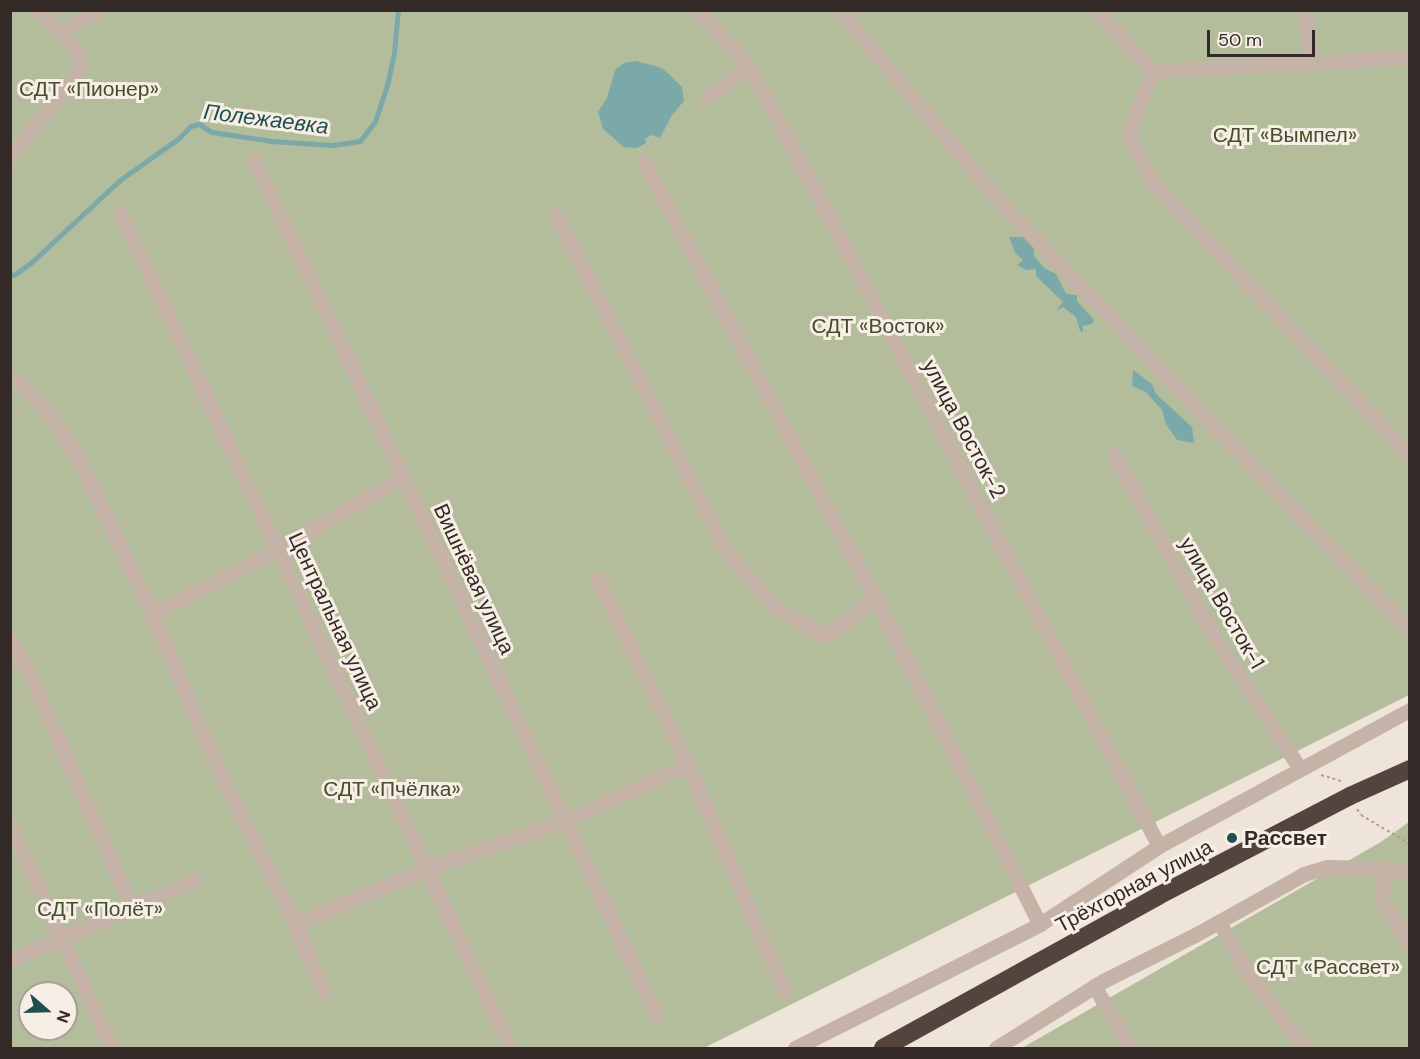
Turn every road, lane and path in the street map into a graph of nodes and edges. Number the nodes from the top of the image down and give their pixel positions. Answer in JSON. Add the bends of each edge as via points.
{"nodes":[{"id":1,"x":36,"y":10,"type":"edge"},
{"id":2,"x":697,"y":10,"type":"edge"},
{"id":3,"x":838,"y":10,"type":"edge"},
{"id":4,"x":1096,"y":10,"type":"edge"},
{"id":5,"x":1305,"y":10,"type":"edge"},
{"id":6,"x":98,"y":11,"type":"edge"},
{"id":7,"x":61,"y":32,"type":"junction"},
{"id":8,"x":1410,"y":57,"type":"edge"},
{"id":9,"x":1311,"y":62,"type":"junction"},
{"id":10,"x":750,"y":67,"type":"junction"},
{"id":11,"x":1152,"y":71,"type":"junction"},
{"id":12,"x":707,"y":97,"type":"dead end"},
{"id":13,"x":10,"y":157,"type":"edge"},
{"id":14,"x":254,"y":160,"type":"dead end"},
{"id":15,"x":644,"y":162,"type":"dead end"},
{"id":16,"x":120,"y":212,"type":"dead end"},
{"id":17,"x":556,"y":215,"type":"dead end"},
{"id":18,"x":19,"y":382,"type":"dead end"},
{"id":19,"x":1114,"y":455,"type":"dead end"},
{"id":20,"x":1410,"y":456,"type":"edge"},
{"id":21,"x":404,"y":476,"type":"junction"},
{"id":22,"x":279,"y":549,"type":"junction"},
{"id":23,"x":597,"y":578,"type":"dead end"},
{"id":24,"x":875,"y":598,"type":"junction"},
{"id":25,"x":152,"y":614,"type":"junction"},
{"id":26,"x":1410,"y":631,"type":"edge"},
{"id":27,"x":10,"y":638,"type":"edge"},
{"id":28,"x":1410,"y":710,"type":"edge"},
{"id":29,"x":688,"y":765,"type":"junction"},
{"id":30,"x":1300,"y":769,"type":"junction"},
{"id":31,"x":1410,"y":769,"type":"edge"},
{"id":32,"x":567,"y":820,"type":"junction"},
{"id":33,"x":10,"y":824,"type":"edge"},
{"id":34,"x":1159,"y":846,"type":"junction"},
{"id":35,"x":1384,"y":868,"type":"junction"},
{"id":36,"x":426,"y":869,"type":"junction"},
{"id":37,"x":1410,"y":873,"type":"edge"},
{"id":38,"x":196,"y":880,"type":"dead end"},
{"id":39,"x":132,"y":908,"type":"junction"},
{"id":40,"x":1219,"y":922,"type":"junction"},
{"id":41,"x":295,"y":924,"type":"junction"},
{"id":42,"x":1040,"y":924,"type":"junction"},
{"id":43,"x":61,"y":938,"type":"junction"},
{"id":44,"x":1410,"y":943,"type":"edge"},
{"id":45,"x":10,"y":960,"type":"edge"},
{"id":46,"x":1094,"y":986,"type":"junction"},
{"id":47,"x":784,"y":991,"type":"dead end"},
{"id":48,"x":324,"y":993,"type":"dead end"},
{"id":49,"x":656,"y":1014,"type":"dead end"},
{"id":50,"x":111,"y":1048,"type":"edge"},
{"id":51,"x":510,"y":1048,"type":"edge"},
{"id":52,"x":795,"y":1048,"type":"edge"},
{"id":53,"x":883,"y":1048,"type":"edge"},
{"id":54,"x":996,"y":1048,"type":"edge"},
{"id":55,"x":1131,"y":1048,"type":"edge"},
{"id":56,"x":1304,"y":1048,"type":"edge"}],
"edges":[{"from":1,"to":7,"type":"street"},
{"from":2,"to":10,"type":"street","name":"улица Восток-2"},
{"from":3,"to":26,"type":"street","via":[[1000,202]]},
{"from":4,"to":11,"type":"street"},
{"from":5,"to":9,"type":"street"},
{"from":6,"to":7,"type":"street"},
{"from":7,"to":13,"type":"street","via":[[78,53],[79,68]]},
{"from":8,"to":9,"type":"street"},
{"from":9,"to":11,"type":"street"},
{"from":10,"to":12,"type":"street"},
{"from":10,"to":34,"type":"street","name":"улица Восток-2"},
{"from":11,"to":20,"type":"street","via":[[1129,132],[1152,181]]},
{"from":14,"to":21,"type":"street","name":"Вишнёвая улица"},
{"from":15,"to":24,"type":"street"},
{"from":16,"to":22,"type":"street","name":"Центральная улица"},
{"from":17,"to":24,"type":"street","via":[[724,548],[775,608],[826,636]]},
{"from":18,"to":25,"type":"street","via":[[64,434]]},
{"from":19,"to":30,"type":"street","name":"улица Восток-1","via":[[1214,636]]},
{"from":21,"to":22,"type":"street"},
{"from":21,"to":32,"type":"street","name":"Вишнёвая улица","via":[[494,673]]},
{"from":22,"to":25,"type":"street"},
{"from":22,"to":36,"type":"street","name":"Центральная улица"},
{"from":23,"to":29,"type":"street"},
{"from":24,"to":42,"type":"street"},
{"from":25,"to":41,"type":"street","via":[[221,776]]},
{"from":27,"to":39,"type":"street","via":[[31,677]]},
{"from":28,"to":30,"type":"street"},
{"from":29,"to":32,"type":"street"},
{"from":29,"to":47,"type":"street"},
{"from":30,"to":34,"type":"street"},
{"from":31,"to":53,"type":"highway","name":"Трёхгорная улица","via":[[1158,896]]},
{"from":32,"to":36,"type":"street"},
{"from":32,"to":49,"type":"street","name":"Вишнёвая улица"},
{"from":33,"to":43,"type":"street"},
{"from":34,"to":42,"type":"street"},
{"from":35,"to":37,"type":"street"},
{"from":35,"to":40,"type":"street","via":[[1327,867],[1304,874]]},
{"from":35,"to":44,"type":"street","via":[[1382,899]]},
{"from":36,"to":41,"type":"street"},
{"from":36,"to":51,"type":"street","name":"Центральная улица"},
{"from":38,"to":39,"type":"street"},
{"from":39,"to":43,"type":"street"},
{"from":40,"to":46,"type":"street"},
{"from":40,"to":56,"type":"street","via":[[1249,975]]},
{"from":41,"to":48,"type":"street"},
{"from":42,"to":52,"type":"street"},
{"from":43,"to":45,"type":"street"},
{"from":43,"to":50,"type":"street"},
{"from":46,"to":54,"type":"street"},
{"from":46,"to":55,"type":"street"}]}
